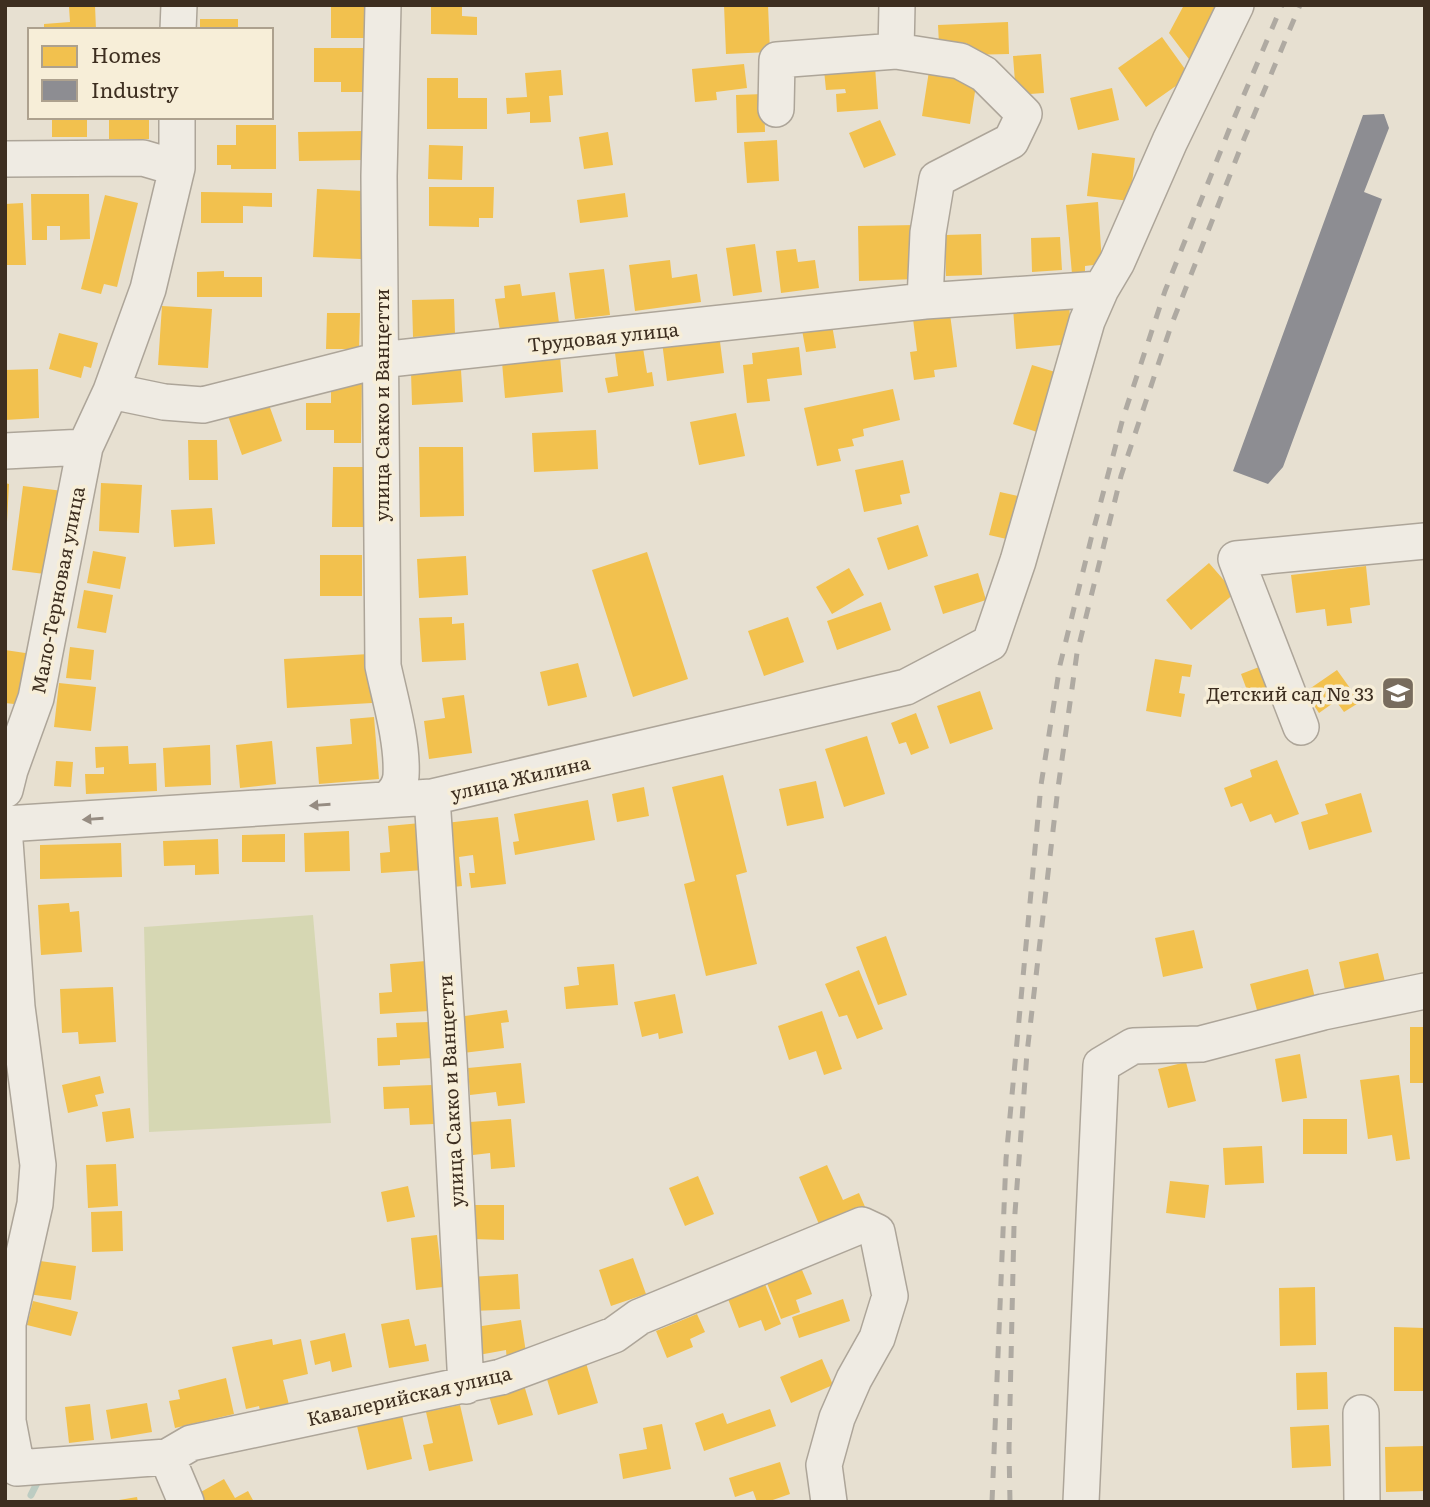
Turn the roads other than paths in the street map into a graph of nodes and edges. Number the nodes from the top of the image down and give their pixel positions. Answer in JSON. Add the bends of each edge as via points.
{"nodes":[{"id":1,"x":179,"y":5,"type":"edge"},
{"id":2,"x":383,"y":5,"type":"edge"},
{"id":3,"x":897,"y":5,"type":"edge"},
{"id":4,"x":1236,"y":5,"type":"edge"},
{"id":5,"x":178,"y":28,"type":"edge"},
{"id":6,"x":896,"y":51,"type":"junction"},
{"id":7,"x":776,"y":109,"type":"dead end"},
{"id":8,"x":177,"y":119,"type":"edge"},
{"id":9,"x":5,"y":159,"type":"edge"},
{"id":10,"x":177,"y":168,"type":"junction"},
{"id":11,"x":1101,"y":289,"type":"junction"},
{"id":12,"x":925,"y":301,"type":"junction"},
{"id":13,"x":380,"y":360,"type":"junction"},
{"id":14,"x":111,"y":391,"type":"junction"},
{"id":15,"x":85,"y":447,"type":"junction"},
{"id":16,"x":5,"y":451,"type":"edge"},
{"id":17,"x":1425,"y":541,"type":"edge"},
{"id":18,"x":1301,"y":727,"type":"dead end"},
{"id":19,"x":7,"y":775,"type":"edge"},
{"id":20,"x":432,"y":797,"type":"junction"},
{"id":21,"x":388,"y":799,"type":"junction"},
{"id":22,"x":5,"y":824,"type":"edge"},
{"id":23,"x":5,"y":841,"type":"edge"},
{"id":24,"x":1425,"y":991,"type":"edge"},
{"id":25,"x":17,"y":1007,"type":"junction"},
{"id":26,"x":5,"y":1059,"type":"edge"},
{"id":27,"x":7,"y":1326,"type":"edge"},
{"id":28,"x":466,"y":1385,"type":"junction"},
{"id":29,"x":1362,"y":1413,"type":"dead end"},
{"id":30,"x":6,"y":1421,"type":"edge"},
{"id":31,"x":167,"y":1457,"type":"junction"},
{"id":32,"x":186,"y":1502,"type":"edge"},
{"id":33,"x":829,"y":1502,"type":"edge"},
{"id":34,"x":1081,"y":1502,"type":"edge"},
{"id":35,"x":1362,"y":1502,"type":"edge"}],
"edges":[{"from":1,"to":5,"type":"street"},
{"from":2,"to":13,"type":"street","name":"улица Сакко и Ванцетти"},
{"from":3,"to":6,"type":"street"},
{"from":4,"to":11,"type":"street","name":"улица Жилина"},
{"from":6,"to":7,"type":"street","via":[[777,60]]},
{"from":6,"to":12,"type":"street","via":[[960,61],[984,74],[1024,114],[1011,141],[937,179],[928,233]]},
{"from":8,"to":10,"type":"street","name":"Мало-Терновая улица"},
{"from":9,"to":10,"type":"street","via":[[143,158]]},
{"from":10,"to":14,"type":"street","name":"Мало-Терновая улица","via":[[148,289]]},
{"from":11,"to":12,"type":"street","name":"Трудовая улица"},
{"from":11,"to":20,"type":"street","name":"улица Жилина","via":[[1087,321],[990,643],[906,687]]},
{"from":12,"to":13,"type":"street","name":"Трудовая улица"},
{"from":13,"to":14,"type":"street","name":"Трудовая улица","via":[[203,405]]},
{"from":13,"to":21,"type":"street","name":"улица Сакко и Ванцетти","via":[[383,666],[401,776],[398,789]]},
{"from":14,"to":15,"type":"street","name":"Мало-Терновая улица"},
{"from":15,"to":16,"type":"street"},
{"from":15,"to":19,"type":"street","name":"Мало-Терновая улица","via":[[36,698]]},
{"from":17,"to":18,"type":"street","via":[[1236,559]]},
{"from":20,"to":21,"type":"street","name":"улица Жилина"},
{"from":20,"to":28,"type":"street","name":"улица Сакко и Ванцетти"},
{"from":21,"to":22,"type":"street","name":"улица Жилина","one_way":true},
{"from":23,"to":25,"type":"street"},
{"from":24,"to":34,"type":"street","via":[[1201,1044],[1133,1046],[1101,1065]]},
{"from":25,"to":26,"type":"street"},
{"from":25,"to":27,"type":"street","via":[[38,1166]]},
{"from":27,"to":30,"type":"street"},
{"from":28,"to":31,"type":"street","name":"Кавалерийская улица","via":[[191,1443]]},
{"from":28,"to":33,"type":"street","name":"Кавалерийская улица","via":[[502,1377],[614,1335],[639,1317],[862,1225],[877,1232],[891,1296],[877,1338],[837,1418],[824,1465]]},
{"from":29,"to":35,"type":"street"},
{"from":30,"to":31,"type":"street","name":"Кавалерийская улица","via":[[17,1468]]},
{"from":31,"to":32,"type":"street"}]}
